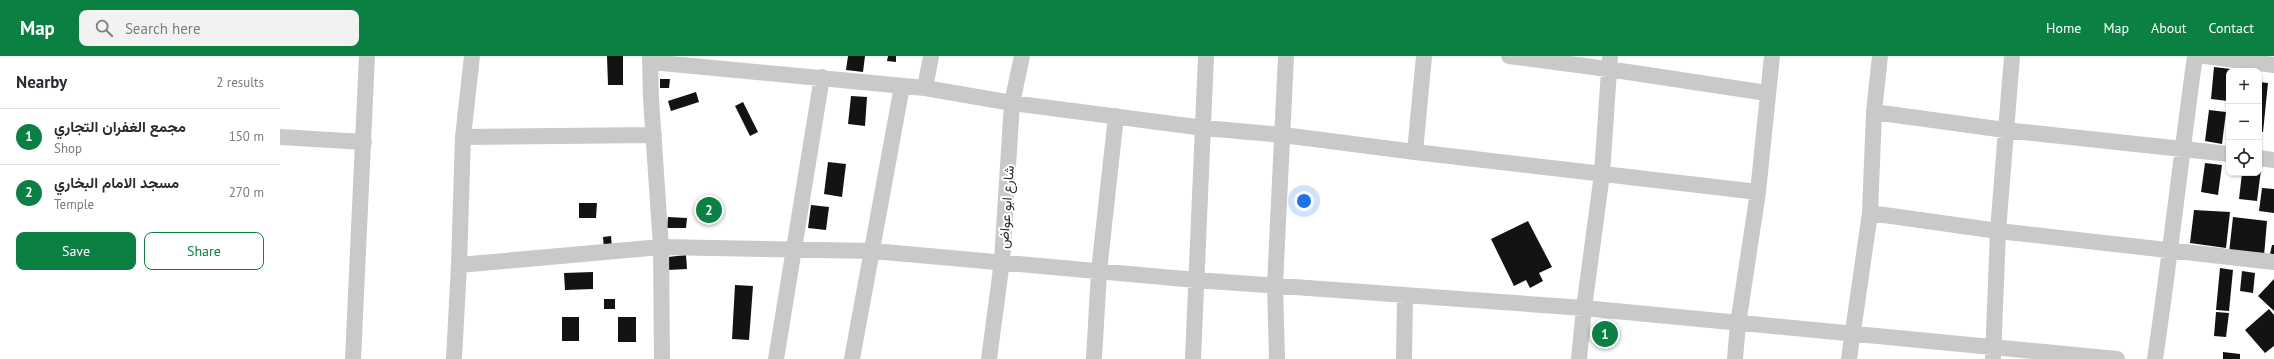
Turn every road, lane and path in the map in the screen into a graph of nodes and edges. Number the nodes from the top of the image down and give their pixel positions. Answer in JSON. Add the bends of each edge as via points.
{"nodes":[{"id":1,"x":367,"y":56,"type":"edge"},
{"id":2,"x":472,"y":56,"type":"edge"},
{"id":3,"x":931,"y":56,"type":"edge"},
{"id":4,"x":1022,"y":56,"type":"edge"},
{"id":5,"x":1206,"y":56,"type":"edge"},
{"id":6,"x":1286,"y":56,"type":"edge"},
{"id":7,"x":1424,"y":56,"type":"edge"},
{"id":8,"x":1509,"y":56,"type":"edge"},
{"id":9,"x":1772,"y":56,"type":"edge"},
{"id":10,"x":1880,"y":56,"type":"edge"},
{"id":11,"x":2012,"y":56,"type":"edge"},
{"id":12,"x":2195,"y":56,"type":"edge"},
{"id":13,"x":2205,"y":56,"type":"edge"},
{"id":14,"x":651,"y":59,"type":"edge"},
{"id":15,"x":1609,"y":62,"type":"edge"},
{"id":16,"x":2274,"y":65,"type":"edge"},
{"id":17,"x":822,"y":77,"type":"junction"},
{"id":18,"x":902,"y":86,"type":"junction"},
{"id":19,"x":925,"y":88,"type":"junction"},
{"id":20,"x":1767,"y":93,"type":"junction"},
{"id":21,"x":1012,"y":103,"type":"junction"},
{"id":22,"x":1874,"y":112,"type":"junction"},
{"id":23,"x":1116,"y":116,"type":"junction"},
{"id":24,"x":1204,"y":128,"type":"junction"},
{"id":25,"x":2005,"y":130,"type":"junction"},
{"id":26,"x":654,"y":135,"type":"junction"},
{"id":27,"x":1283,"y":135,"type":"junction"},
{"id":28,"x":280,"y":137,"type":"edge"},
{"id":29,"x":463,"y":137,"type":"junction"},
{"id":30,"x":364,"y":142,"type":"junction"},
{"id":31,"x":2182,"y":149,"type":"junction"},
{"id":32,"x":1415,"y":152,"type":"junction"},
{"id":33,"x":2226,"y":154,"type":"edge"},
{"id":34,"x":2262,"y":158,"type":"edge"},
{"id":35,"x":2274,"y":160,"type":"edge"},
{"id":36,"x":1602,"y":174,"type":"junction"},
{"id":37,"x":1758,"y":192,"type":"junction"},
{"id":38,"x":1870,"y":213,"type":"junction"},
{"id":39,"x":1998,"y":231,"type":"junction"},
{"id":40,"x":661,"y":247,"type":"junction"},
{"id":41,"x":793,"y":249,"type":"junction"},
{"id":42,"x":873,"y":251,"type":"junction"},
{"id":43,"x":2171,"y":252,"type":"junction"},
{"id":44,"x":1002,"y":261,"type":"junction"},
{"id":45,"x":2274,"y":262,"type":"edge"},
{"id":46,"x":459,"y":265,"type":"junction"},
{"id":47,"x":1099,"y":271,"type":"junction"},
{"id":48,"x":1196,"y":280,"type":"junction"},
{"id":49,"x":1275,"y":285,"type":"junction"},
{"id":50,"x":1405,"y":296,"type":"junction"},
{"id":51,"x":1584,"y":308,"type":"junction"},
{"id":52,"x":1738,"y":324,"type":"junction"},
{"id":53,"x":1851,"y":333,"type":"junction"},
{"id":54,"x":1993,"y":354,"type":"edge"},
{"id":55,"x":353,"y":359,"type":"edge"},
{"id":56,"x":454,"y":359,"type":"edge"},
{"id":57,"x":662,"y":359,"type":"edge"},
{"id":58,"x":776,"y":359,"type":"edge"},
{"id":59,"x":852,"y":359,"type":"edge"},
{"id":60,"x":989,"y":359,"type":"edge"},
{"id":61,"x":1094,"y":359,"type":"edge"},
{"id":62,"x":1193,"y":359,"type":"edge"},
{"id":63,"x":1277,"y":359,"type":"edge"},
{"id":64,"x":1404,"y":359,"type":"edge"},
{"id":65,"x":1579,"y":359,"type":"edge"},
{"id":66,"x":1735,"y":359,"type":"edge"},
{"id":67,"x":1849,"y":359,"type":"edge"},
{"id":68,"x":2117,"y":359,"type":"edge"},
{"id":69,"x":2154,"y":359,"type":"edge"}],
"edges":[{"from":1,"to":30,"type":"street"},
{"from":2,"to":29,"type":"street"},
{"from":3,"to":19,"type":"street"},
{"from":4,"to":21,"type":"street","name":"شارع ابو عواض"},
{"from":5,"to":24,"type":"street"},
{"from":6,"to":27,"type":"street"},
{"from":7,"to":32,"type":"street"},
{"from":8,"to":15,"type":"street"},
{"from":9,"to":20,"type":"street"},
{"from":10,"to":22,"type":"street"},
{"from":11,"to":25,"type":"street"},
{"from":12,"to":31,"type":"street"},
{"from":13,"to":16,"type":"street"},
{"from":14,"to":17,"type":"street"},
{"from":14,"to":26,"type":"street"},
{"from":15,"to":20,"type":"street"},
{"from":15,"to":36,"type":"street"},
{"from":17,"to":18,"type":"street"},
{"from":17,"to":41,"type":"street"},
{"from":18,"to":19,"type":"street"},
{"from":18,"to":42,"type":"street"},
{"from":19,"to":21,"type":"street"},
{"from":20,"to":37,"type":"street"},
{"from":21,"to":23,"type":"street"},
{"from":21,"to":44,"type":"street","name":"شارع ابو عواض"},
{"from":22,"to":25,"type":"street"},
{"from":22,"to":38,"type":"street"},
{"from":23,"to":24,"type":"street"},
{"from":23,"to":47,"type":"street"},
{"from":24,"to":27,"type":"street"},
{"from":24,"to":48,"type":"street"},
{"from":25,"to":31,"type":"street"},
{"from":25,"to":39,"type":"street"},
{"from":26,"to":29,"type":"street"},
{"from":26,"to":40,"type":"street"},
{"from":27,"to":32,"type":"street"},
{"from":27,"to":49,"type":"street"},
{"from":28,"to":30,"type":"street"},
{"from":29,"to":46,"type":"street"},
{"from":30,"to":55,"type":"street"},
{"from":31,"to":33,"type":"street"},
{"from":31,"to":43,"type":"street"},
{"from":32,"to":36,"type":"street"},
{"from":34,"to":35,"type":"street"},
{"from":36,"to":37,"type":"street"},
{"from":36,"to":51,"type":"street"},
{"from":37,"to":52,"type":"street"},
{"from":38,"to":39,"type":"street"},
{"from":38,"to":53,"type":"street"},
{"from":39,"to":43,"type":"street"},
{"from":39,"to":54,"type":"street"},
{"from":40,"to":41,"type":"street"},
{"from":40,"to":46,"type":"street"},
{"from":40,"to":57,"type":"street"},
{"from":41,"to":42,"type":"street"},
{"from":41,"to":58,"type":"street"},
{"from":42,"to":44,"type":"street"},
{"from":42,"to":59,"type":"street"},
{"from":43,"to":45,"type":"street"},
{"from":43,"to":69,"type":"street"},
{"from":44,"to":47,"type":"street"},
{"from":44,"to":60,"type":"street","name":"شارع ابو عواض"},
{"from":46,"to":56,"type":"street"},
{"from":47,"to":48,"type":"street"},
{"from":47,"to":61,"type":"street"},
{"from":48,"to":49,"type":"street"},
{"from":48,"to":62,"type":"street"},
{"from":49,"to":50,"type":"street"},
{"from":49,"to":63,"type":"street"},
{"from":50,"to":51,"type":"street"},
{"from":50,"to":64,"type":"street"},
{"from":51,"to":52,"type":"street"},
{"from":51,"to":65,"type":"street"},
{"from":52,"to":53,"type":"street"},
{"from":52,"to":66,"type":"street"},
{"from":53,"to":54,"type":"street"},
{"from":53,"to":67,"type":"street"},
{"from":54,"to":68,"type":"street"}]}
